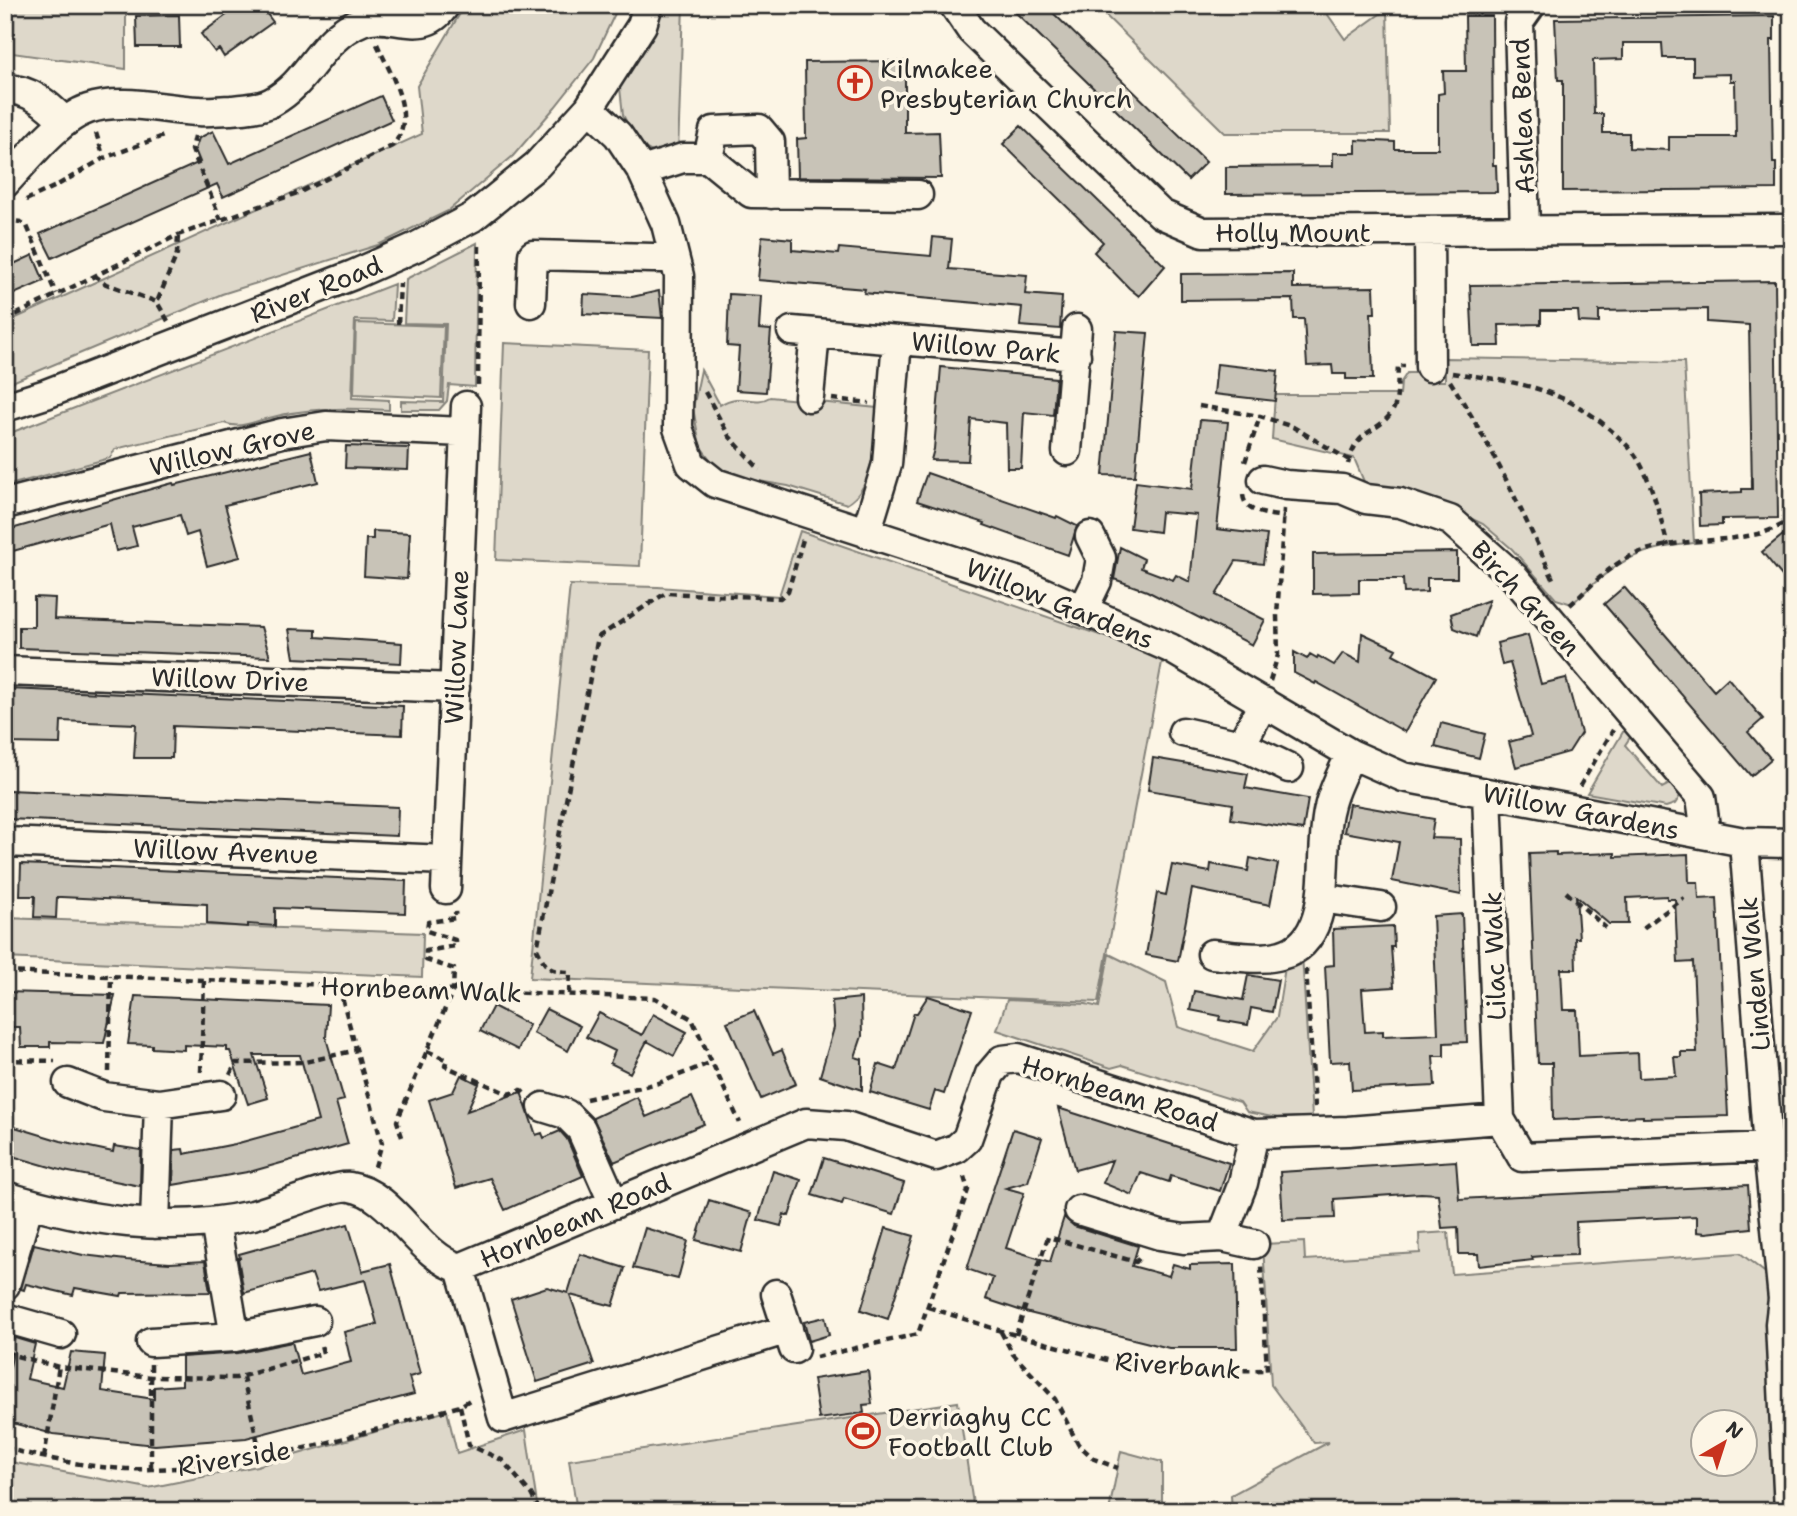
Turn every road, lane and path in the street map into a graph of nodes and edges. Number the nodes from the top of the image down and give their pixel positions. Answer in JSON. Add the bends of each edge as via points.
{"nodes":[{"id":1,"x":445,"y":5,"type":"edge"},
{"id":2,"x":648,"y":5,"type":"edge"},
{"id":3,"x":954,"y":5,"type":"edge"},
{"id":4,"x":1531,"y":5,"type":"edge"},
{"id":5,"x":363,"y":12,"type":"edge"},
{"id":6,"x":5,"y":89,"type":"edge"},
{"id":7,"x":589,"y":108,"type":"junction"},
{"id":8,"x":201,"y":111,"type":"junction"},
{"id":9,"x":65,"y":122,"type":"junction"},
{"id":10,"x":708,"y":158,"type":"junction"},
{"id":11,"x":642,"y":171,"type":"junction"},
{"id":12,"x":14,"y":192,"type":"edge"},
{"id":13,"x":771,"y":194,"type":"junction"},
{"id":14,"x":918,"y":195,"type":"dead end"},
{"id":15,"x":473,"y":217,"type":"junction"},
{"id":16,"x":5,"y":220,"type":"edge"},
{"id":17,"x":222,"y":220,"type":"junction"},
{"id":18,"x":1792,"y":229,"type":"edge"},
{"id":19,"x":1525,"y":230,"type":"junction"},
{"id":20,"x":1429,"y":231,"type":"junction"},
{"id":21,"x":178,"y":235,"type":"junction"},
{"id":22,"x":674,"y":257,"type":"junction"},
{"id":23,"x":391,"y":259,"type":"junction"},
{"id":24,"x":94,"y":275,"type":"junction"},
{"id":25,"x":56,"y":294,"type":"junction"},
{"id":26,"x":157,"y":302,"type":"junction"},
{"id":27,"x":531,"y":303,"type":"dead end"},
{"id":28,"x":5,"y":320,"type":"edge"},
{"id":29,"x":398,"y":324,"type":"dead end"},
{"id":30,"x":897,"y":340,"type":"junction"},
{"id":31,"x":180,"y":343,"type":"junction"},
{"id":32,"x":1430,"y":367,"type":"dead end"},
{"id":33,"x":699,"y":381,"type":"dead end"},
{"id":34,"x":1397,"y":382,"type":"dead end"},
{"id":35,"x":809,"y":397,"type":"joint"},
{"id":36,"x":891,"y":405,"type":"junction"},
{"id":37,"x":1199,"y":406,"type":"dead end"},
{"id":38,"x":5,"y":408,"type":"edge"},
{"id":39,"x":465,"y":419,"type":"junction"},
{"id":40,"x":1067,"y":451,"type":"dead end"},
{"id":41,"x":769,"y":477,"type":"dead end"},
{"id":42,"x":1274,"y":482,"type":"joint"},
{"id":43,"x":5,"y":504,"type":"edge"},
{"id":44,"x":810,"y":515,"type":"junction"},
{"id":45,"x":1792,"y":520,"type":"edge"},
{"id":46,"x":866,"y":533,"type":"junction"},
{"id":47,"x":1090,"y":536,"type":"dead end"},
{"id":48,"x":1668,"y":546,"type":"junction"},
{"id":49,"x":1555,"y":585,"type":"dead end"},
{"id":50,"x":1561,"y":597,"type":"dead end"},
{"id":51,"x":1083,"y":610,"type":"junction"},
{"id":52,"x":5,"y":671,"type":"edge"},
{"id":53,"x":455,"y":688,"type":"junction"},
{"id":54,"x":1264,"y":702,"type":"junction"},
{"id":55,"x":1626,"y":708,"type":"junction"},
{"id":56,"x":1183,"y":732,"type":"dead end"},
{"id":57,"x":1241,"y":745,"type":"junction"},
{"id":58,"x":1351,"y":754,"type":"junction"},
{"id":59,"x":1289,"y":768,"type":"dead end"},
{"id":60,"x":1487,"y":794,"type":"junction"},
{"id":61,"x":1568,"y":807,"type":"junction"},
{"id":62,"x":1706,"y":834,"type":"junction"},
{"id":63,"x":5,"y":842,"type":"edge"},
{"id":64,"x":1744,"y":842,"type":"junction"},
{"id":65,"x":1792,"y":843,"type":"edge"},
{"id":66,"x":447,"y":860,"type":"junction"},
{"id":67,"x":446,"y":889,"type":"joint"},
{"id":68,"x":1566,"y":892,"type":"dead end"},
{"id":69,"x":1321,"y":898,"type":"junction"},
{"id":70,"x":1684,"y":898,"type":"dead end"},
{"id":71,"x":1381,"y":906,"type":"dead end"},
{"id":72,"x":1606,"y":928,"type":"dead end"},
{"id":73,"x":1643,"y":928,"type":"dead end"},
{"id":74,"x":1301,"y":945,"type":"junction"},
{"id":75,"x":1212,"y":954,"type":"dead end"},
{"id":76,"x":5,"y":972,"type":"edge"},
{"id":77,"x":111,"y":975,"type":"junction"},
{"id":78,"x":204,"y":979,"type":"junction"},
{"id":79,"x":339,"y":986,"type":"junction"},
{"id":80,"x":453,"y":990,"type":"junction"},
{"id":81,"x":569,"y":994,"type":"junction"},
{"id":82,"x":357,"y":1051,"type":"junction"},
{"id":83,"x":427,"y":1051,"type":"junction"},
{"id":84,"x":5,"y":1060,"type":"edge"},
{"id":85,"x":712,"y":1062,"type":"junction"},
{"id":86,"x":68,"y":1083,"type":"joint"},
{"id":87,"x":104,"y":1097,"type":"junction"},
{"id":88,"x":211,"y":1097,"type":"junction"},
{"id":89,"x":159,"y":1104,"type":"junction"},
{"id":90,"x":555,"y":1110,"type":"junction"},
{"id":91,"x":1500,"y":1119,"type":"junction"},
{"id":92,"x":1316,"y":1132,"type":"junction"},
{"id":93,"x":1254,"y":1134,"type":"junction"},
{"id":94,"x":402,"y":1137,"type":"dead end"},
{"id":95,"x":751,"y":1145,"type":"junction"},
{"id":96,"x":1780,"y":1147,"type":"edge"},
{"id":97,"x":957,"y":1149,"type":"junction"},
{"id":98,"x":368,"y":1191,"type":"junction"},
{"id":99,"x":17,"y":1200,"type":"edge"},
{"id":100,"x":614,"y":1204,"type":"junction"},
{"id":101,"x":1079,"y":1210,"type":"dead end"},
{"id":102,"x":215,"y":1222,"type":"junction"},
{"id":103,"x":155,"y":1224,"type":"junction"},
{"id":104,"x":1160,"y":1235,"type":"junction"},
{"id":105,"x":1222,"y":1237,"type":"junction"},
{"id":106,"x":1257,"y":1252,"type":"joint"},
{"id":107,"x":460,"y":1268,"type":"junction"},
{"id":108,"x":5,"y":1285,"type":"edge"},
{"id":109,"x":776,"y":1294,"type":"dead end"},
{"id":110,"x":1788,"y":1299,"type":"edge"},
{"id":111,"x":928,"y":1307,"type":"junction"},
{"id":112,"x":5,"y":1318,"type":"edge"},
{"id":113,"x":315,"y":1321,"type":"dead end"},
{"id":114,"x":1001,"y":1331,"type":"junction"},
{"id":115,"x":61,"y":1334,"type":"joint"},
{"id":116,"x":1016,"y":1335,"type":"junction"},
{"id":117,"x":235,"y":1337,"type":"junction"},
{"id":118,"x":791,"y":1339,"type":"junction"},
{"id":119,"x":151,"y":1342,"type":"joint"},
{"id":120,"x":243,"y":1377,"type":"dead end"},
{"id":121,"x":5,"y":1448,"type":"edge"},
{"id":122,"x":261,"y":1457,"type":"junction"},
{"id":123,"x":44,"y":1458,"type":"junction"},
{"id":124,"x":1118,"y":1468,"type":"dead end"},
{"id":125,"x":151,"y":1470,"type":"junction"},
{"id":126,"x":540,"y":1511,"type":"edge"},
{"id":127,"x":1789,"y":1511,"type":"edge"}],
"edges":[{"from":1,"to":5,"type":"street","via":[[433,19],[421,23]]},
{"from":2,"to":7,"type":"street","name":"River Road","via":[[642,25]]},
{"from":3,"to":20,"type":"street","name":"Holly Mount","via":[[971,30],[1160,214],[1203,232]]},
{"from":4,"to":19,"type":"street","name":"Ashlea Bend","via":[[1519,22]]},
{"from":5,"to":8,"type":"street","via":[[272,103]]},
{"from":5,"to":17,"type":"path","via":[[397,90],[404,120],[399,138],[300,192]]},
{"from":6,"to":9,"type":"street","via":[[19,89],[47,104]]},
{"from":7,"to":11,"type":"street","name":"Willow Gardens","via":[[618,135]]},
{"from":7,"to":15,"type":"street","name":"River Road","via":[[537,165]]},
{"from":8,"to":9,"type":"street","via":[[117,104],[88,109]]},
{"from":8,"to":12,"type":"path","via":[[184,128],[104,158],[56,186]]},
{"from":8,"to":17,"type":"path","via":[[192,150]]},
{"from":9,"to":12,"type":"street"},
{"from":10,"to":11,"type":"street","via":[[683,158]]},
{"from":10,"to":13,"type":"street","via":[[751,193]]},
{"from":10,"to":13,"type":"street","via":[[714,131],[759,129],[770,142]]},
{"from":11,"to":22,"type":"street","name":"Willow Gardens","via":[[666,224]]},
{"from":13,"to":14,"type":"street"},
{"from":15,"to":23,"type":"street","name":"River Road"},
{"from":15,"to":39,"type":"path","via":[[479,239],[477,393]]},
{"from":16,"to":25,"type":"path","via":[[27,226]]},
{"from":17,"to":21,"type":"path"},
{"from":18,"to":19,"type":"street","name":"Holly Mount"},
{"from":19,"to":20,"type":"street","name":"Holly Mount"},
{"from":20,"to":32,"type":"street"},
{"from":21,"to":24,"type":"path"},
{"from":21,"to":26,"type":"path","via":[[177,254]]},
{"from":22,"to":27,"type":"street","via":[[533,256]]},
{"from":22,"to":44,"type":"street","name":"Willow Gardens","via":[[679,276],[678,428],[691,464],[715,483]]},
{"from":23,"to":29,"type":"path","via":[[400,280]]},
{"from":23,"to":31,"type":"street","name":"River Road"},
{"from":24,"to":25,"type":"path"},
{"from":24,"to":26,"type":"path","via":[[106,284]]},
{"from":25,"to":28,"type":"path"},
{"from":26,"to":31,"type":"path"},
{"from":30,"to":35,"type":"street","name":"Willow Park","via":[[803,332]]},
{"from":30,"to":36,"type":"street","name":"Willow Park"},
{"from":30,"to":40,"type":"street","name":"Willow Park","via":[[1077,342]]},
{"from":31,"to":38,"type":"street","name":"River Road"},
{"from":33,"to":41,"type":"path","via":[[729,436]]},
{"from":34,"to":37,"type":"path","via":[[1395,409],[1355,444],[1349,460],[1293,427],[1260,416]]},
{"from":35,"to":36,"type":"path"},
{"from":36,"to":46,"type":"street","name":"Willow Park","via":[[887,464]]},
{"from":39,"to":43,"type":"street","name":"Willow Grove","via":[[326,426],[282,433]]},
{"from":39,"to":53,"type":"street","name":"Willow Lane"},
{"from":42,"to":54,"type":"path","via":[[1278,655]]},
{"from":42,"to":55,"type":"street","name":"Birch Green","via":[[1342,489],[1450,520],[1515,578]]},
{"from":44,"to":46,"type":"street","name":"Willow Gardens"},
{"from":44,"to":81,"type":"path","via":[[788,591],[780,598],[666,593],[598,637],[537,949],[552,971],[570,972]]},
{"from":45,"to":48,"type":"path","via":[[1763,533]]},
{"from":46,"to":51,"type":"street","name":"Willow Gardens","via":[[1022,583]]},
{"from":47,"to":51,"type":"street","via":[[1101,558],[1097,581]]},
{"from":48,"to":49,"type":"path","via":[[1642,465],[1602,422],[1568,399],[1532,387],[1444,372],[1481,431]]},
{"from":48,"to":50,"type":"path","via":[[1626,559],[1566,609]]},
{"from":51,"to":54,"type":"street","name":"Willow Gardens","via":[[1170,648]]},
{"from":52,"to":53,"type":"street","name":"Willow Drive"},
{"from":53,"to":66,"type":"street","name":"Willow Lane"},
{"from":54,"to":57,"type":"street"},
{"from":54,"to":58,"type":"street","name":"Willow Gardens"},
{"from":55,"to":61,"type":"path"},
{"from":55,"to":62,"type":"street","name":"Birch Green","via":[[1701,797]]},
{"from":56,"to":57,"type":"street"},
{"from":57,"to":59,"type":"street"},
{"from":58,"to":60,"type":"street","name":"Willow Gardens","via":[[1404,777]]},
{"from":58,"to":69,"type":"street","via":[[1328,808]]},
{"from":60,"to":61,"type":"street","name":"Willow Gardens"},
{"from":60,"to":91,"type":"street","name":"Lilac Walk"},
{"from":61,"to":62,"type":"street","name":"Willow Gardens"},
{"from":62,"to":64,"type":"street","name":"Willow Gardens"},
{"from":63,"to":66,"type":"street","name":"Willow Avenue"},
{"from":64,"to":65,"type":"street","name":"Willow Gardens"},
{"from":64,"to":96,"type":"street","name":"Linden Walk"},
{"from":66,"to":67,"type":"street","name":"Willow Lane"},
{"from":67,"to":80,"type":"path","via":[[430,897],[430,902],[456,912],[456,918],[428,922],[427,931],[455,940],[455,946],[426,951],[426,960],[454,969]]},
{"from":68,"to":72,"type":"path"},
{"from":69,"to":71,"type":"street"},
{"from":69,"to":74,"type":"street","via":[[1316,925]]},
{"from":70,"to":73,"type":"path"},
{"from":74,"to":75,"type":"street","via":[[1282,955]]},
{"from":74,"to":92,"type":"path"},
{"from":76,"to":77,"type":"path","name":"Hornbeam Walk"},
{"from":77,"to":78,"type":"path","name":"Hornbeam Walk"},
{"from":77,"to":87,"type":"path","via":[[109,1076]]},
{"from":78,"to":79,"type":"path","name":"Hornbeam Walk"},
{"from":78,"to":88,"type":"path"},
{"from":79,"to":80,"type":"path","name":"Hornbeam Walk"},
{"from":79,"to":82,"type":"path"},
{"from":80,"to":81,"type":"path","name":"Hornbeam Walk"},
{"from":80,"to":83,"type":"path"},
{"from":81,"to":85,"type":"path","name":"Hornbeam Walk","via":[[655,998],[692,1019]]},
{"from":82,"to":88,"type":"path","via":[[305,1062],[236,1063]]},
{"from":82,"to":98,"type":"path","via":[[382,1143]]},
{"from":83,"to":90,"type":"path","via":[[447,1060],[445,1066],[508,1094],[521,1090]]},
{"from":83,"to":94,"type":"path","via":[[397,1121]]},
{"from":84,"to":86,"type":"path","via":[[61,1061]]},
{"from":85,"to":90,"type":"path","via":[[659,1083],[579,1100]]},
{"from":85,"to":95,"type":"path","name":"Hornbeam Walk"},
{"from":86,"to":87,"type":"street"},
{"from":87,"to":89,"type":"street"},
{"from":88,"to":89,"type":"street"},
{"from":89,"to":103,"type":"street"},
{"from":90,"to":100,"type":"street","via":[[582,1129]]},
{"from":91,"to":92,"type":"street"},
{"from":91,"to":96,"type":"street","name":"Lilac Walk","via":[[1522,1157]]},
{"from":92,"to":93,"type":"street"},
{"from":93,"to":97,"type":"street","name":"Hornbeam Road","via":[[1018,1058],[1002,1060],[990,1074],[967,1139]]},
{"from":93,"to":105,"type":"street","via":[[1243,1183]]},
{"from":95,"to":97,"type":"street","name":"Hornbeam Road","via":[[806,1123],[846,1126],[936,1156]]},
{"from":95,"to":100,"type":"street","name":"Hornbeam Road"},
{"from":96,"to":110,"type":"street","name":"Linden Walk"},
{"from":97,"to":111,"type":"path","via":[[968,1190]]},
{"from":98,"to":102,"type":"street","via":[[346,1186]]},
{"from":98,"to":107,"type":"street","name":"Hornbeam Road","via":[[435,1253]]},
{"from":99,"to":103,"type":"street","via":[[101,1221]]},
{"from":99,"to":108,"type":"street"},
{"from":100,"to":107,"type":"street","name":"Hornbeam Road"},
{"from":101,"to":104,"type":"street"},
{"from":102,"to":103,"type":"street"},
{"from":102,"to":117,"type":"street"},
{"from":104,"to":105,"type":"street"},
{"from":104,"to":116,"type":"path","via":[[1136,1262],[1048,1237]]},
{"from":105,"to":106,"type":"street"},
{"from":106,"to":116,"type":"path","name":"Riverbank","via":[[1267,1370],[1186,1371],[1111,1362]]},
{"from":107,"to":118,"type":"street","via":[[503,1418]]},
{"from":109,"to":118,"type":"street"},
{"from":110,"to":127,"type":"street","name":"Linden Walk","via":[[1780,1324]]},
{"from":111,"to":114,"type":"path","name":"Riverbank"},
{"from":111,"to":118,"type":"path","via":[[918,1334],[807,1359]]},
{"from":112,"to":115,"type":"street"},
{"from":113,"to":117,"type":"street"},
{"from":114,"to":116,"type":"path","name":"Riverbank"},
{"from":114,"to":124,"type":"path","via":[[1013,1354],[1055,1399],[1078,1444],[1094,1460]]},
{"from":115,"to":123,"type":"path"},
{"from":117,"to":119,"type":"street"},
{"from":119,"to":125,"type":"path"},
{"from":120,"to":122,"type":"path"},
{"from":121,"to":123,"type":"path","name":"Riverside"},
{"from":122,"to":125,"type":"path","name":"Riverside"},
{"from":122,"to":126,"type":"path","name":"Riverside","via":[[460,1406],[469,1445],[502,1460],[531,1493]]},
{"from":123,"to":125,"type":"path","name":"Riverside"}]}
